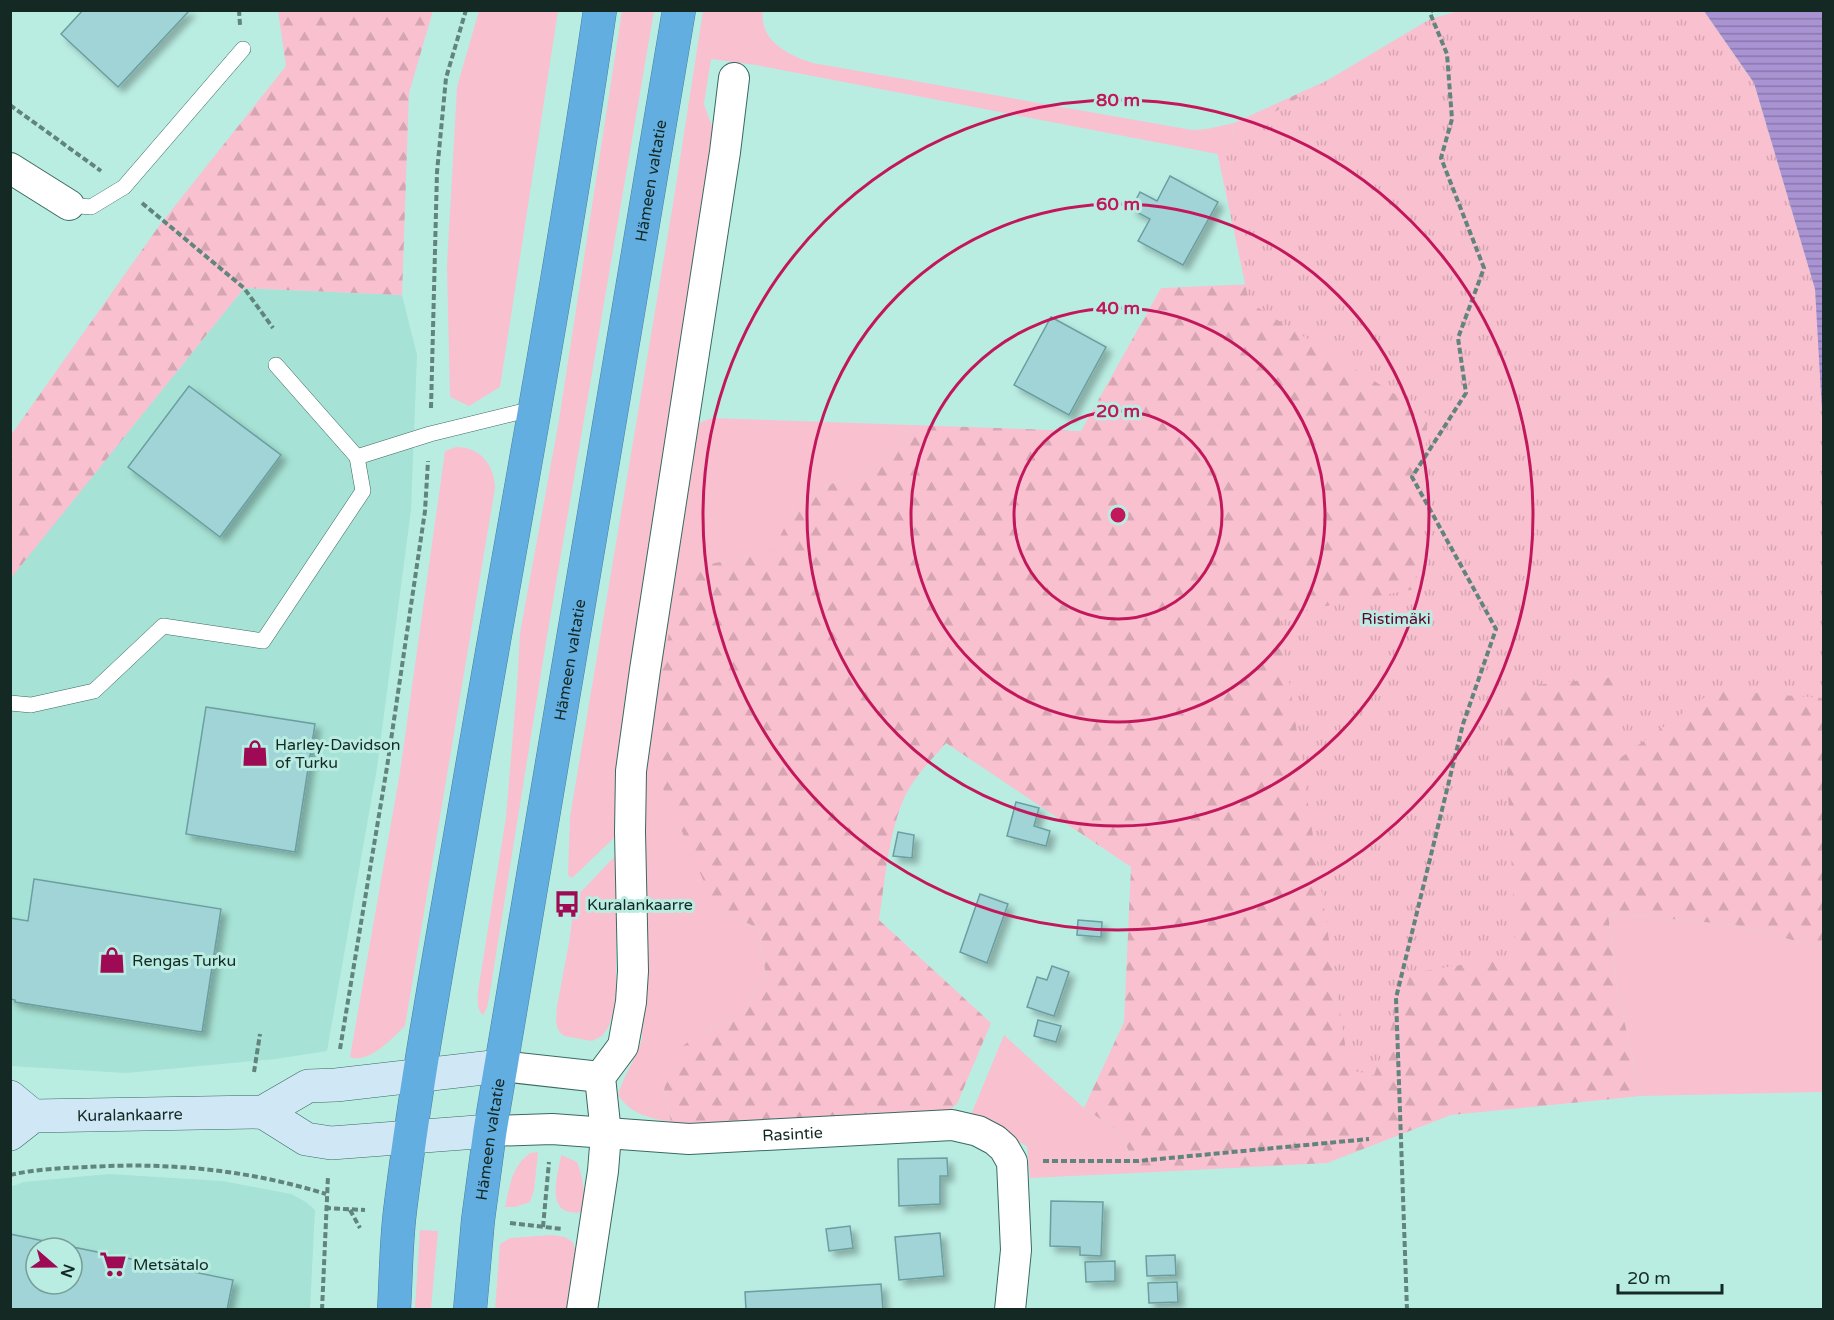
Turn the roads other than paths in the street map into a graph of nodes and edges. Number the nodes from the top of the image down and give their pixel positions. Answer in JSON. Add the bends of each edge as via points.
{"nodes":[{"id":1,"x":600,"y":10,"type":"edge"},
{"id":2,"x":679,"y":10,"type":"edge"},
{"id":3,"x":243,"y":49,"type":"dead end"},
{"id":4,"x":734,"y":78,"type":"dead end"},
{"id":5,"x":10,"y":168,"type":"edge"},
{"id":6,"x":69,"y":205,"type":"joint"},
{"id":7,"x":276,"y":365,"type":"dead end"},
{"id":8,"x":536,"y":408,"type":"junction"},
{"id":9,"x":357,"y":457,"type":"junction"},
{"id":10,"x":10,"y":703,"type":"edge"},
{"id":11,"x":501,"y":1066,"type":"junction"},
{"id":12,"x":419,"y":1076,"type":"junction"},
{"id":13,"x":600,"y":1077,"type":"junction"},
{"id":14,"x":264,"y":1112,"type":"junction"},
{"id":15,"x":18,"y":1116,"type":"edge"},
{"id":16,"x":490,"y":1131,"type":"junction"},
{"id":17,"x":606,"y":1134,"type":"junction"},
{"id":18,"x":411,"y":1138,"type":"junction"},
{"id":19,"x":394,"y":1310,"type":"edge"},
{"id":20,"x":470,"y":1310,"type":"edge"},
{"id":21,"x":582,"y":1310,"type":"edge"},
{"id":22,"x":1010,"y":1310,"type":"edge"}],
"edges":[{"from":1,"to":8,"type":"highway"},
{"from":2,"to":11,"type":"highway","name":"Hämeen valtatie"},
{"from":3,"to":6,"type":"lane","via":[[124,187],[91,207]]},
{"from":4,"to":13,"type":"street","via":[[632,771],[631,1002],[622,1046]]},
{"from":5,"to":6,"type":"street"},
{"from":7,"to":9,"type":"lane"},
{"from":8,"to":9,"type":"lane"},
{"from":8,"to":12,"type":"highway"},
{"from":9,"to":10,"type":"lane","via":[[363,491],[263,641],[163,626],[94,691],[31,705]]},
{"from":11,"to":12,"type":"street","name":"Kuralankaarre"},
{"from":11,"to":13,"type":"street"},
{"from":11,"to":16,"type":"highway","name":"Hämeen valtatie"},
{"from":12,"to":14,"type":"street","name":"Kuralankaarre","via":[[308,1086]]},
{"from":12,"to":18,"type":"highway"},
{"from":13,"to":17,"type":"street"},
{"from":14,"to":15,"type":"street","name":"Kuralankaarre"},
{"from":14,"to":18,"type":"street","via":[[306,1139],[331,1143]]},
{"from":16,"to":17,"type":"street","name":"Rasintie","via":[[552,1129]]},
{"from":16,"to":18,"type":"street","name":"Rasintie"},
{"from":16,"to":20,"type":"highway","name":"Hämeen valtatie"},
{"from":17,"to":21,"type":"street"},
{"from":17,"to":22,"type":"street","name":"Rasintie","via":[[707,1139],[952,1125],[978,1131],[1004,1148],[1012,1162],[1016,1250]]},
{"from":18,"to":19,"type":"highway","via":[[400,1213]]}]}
